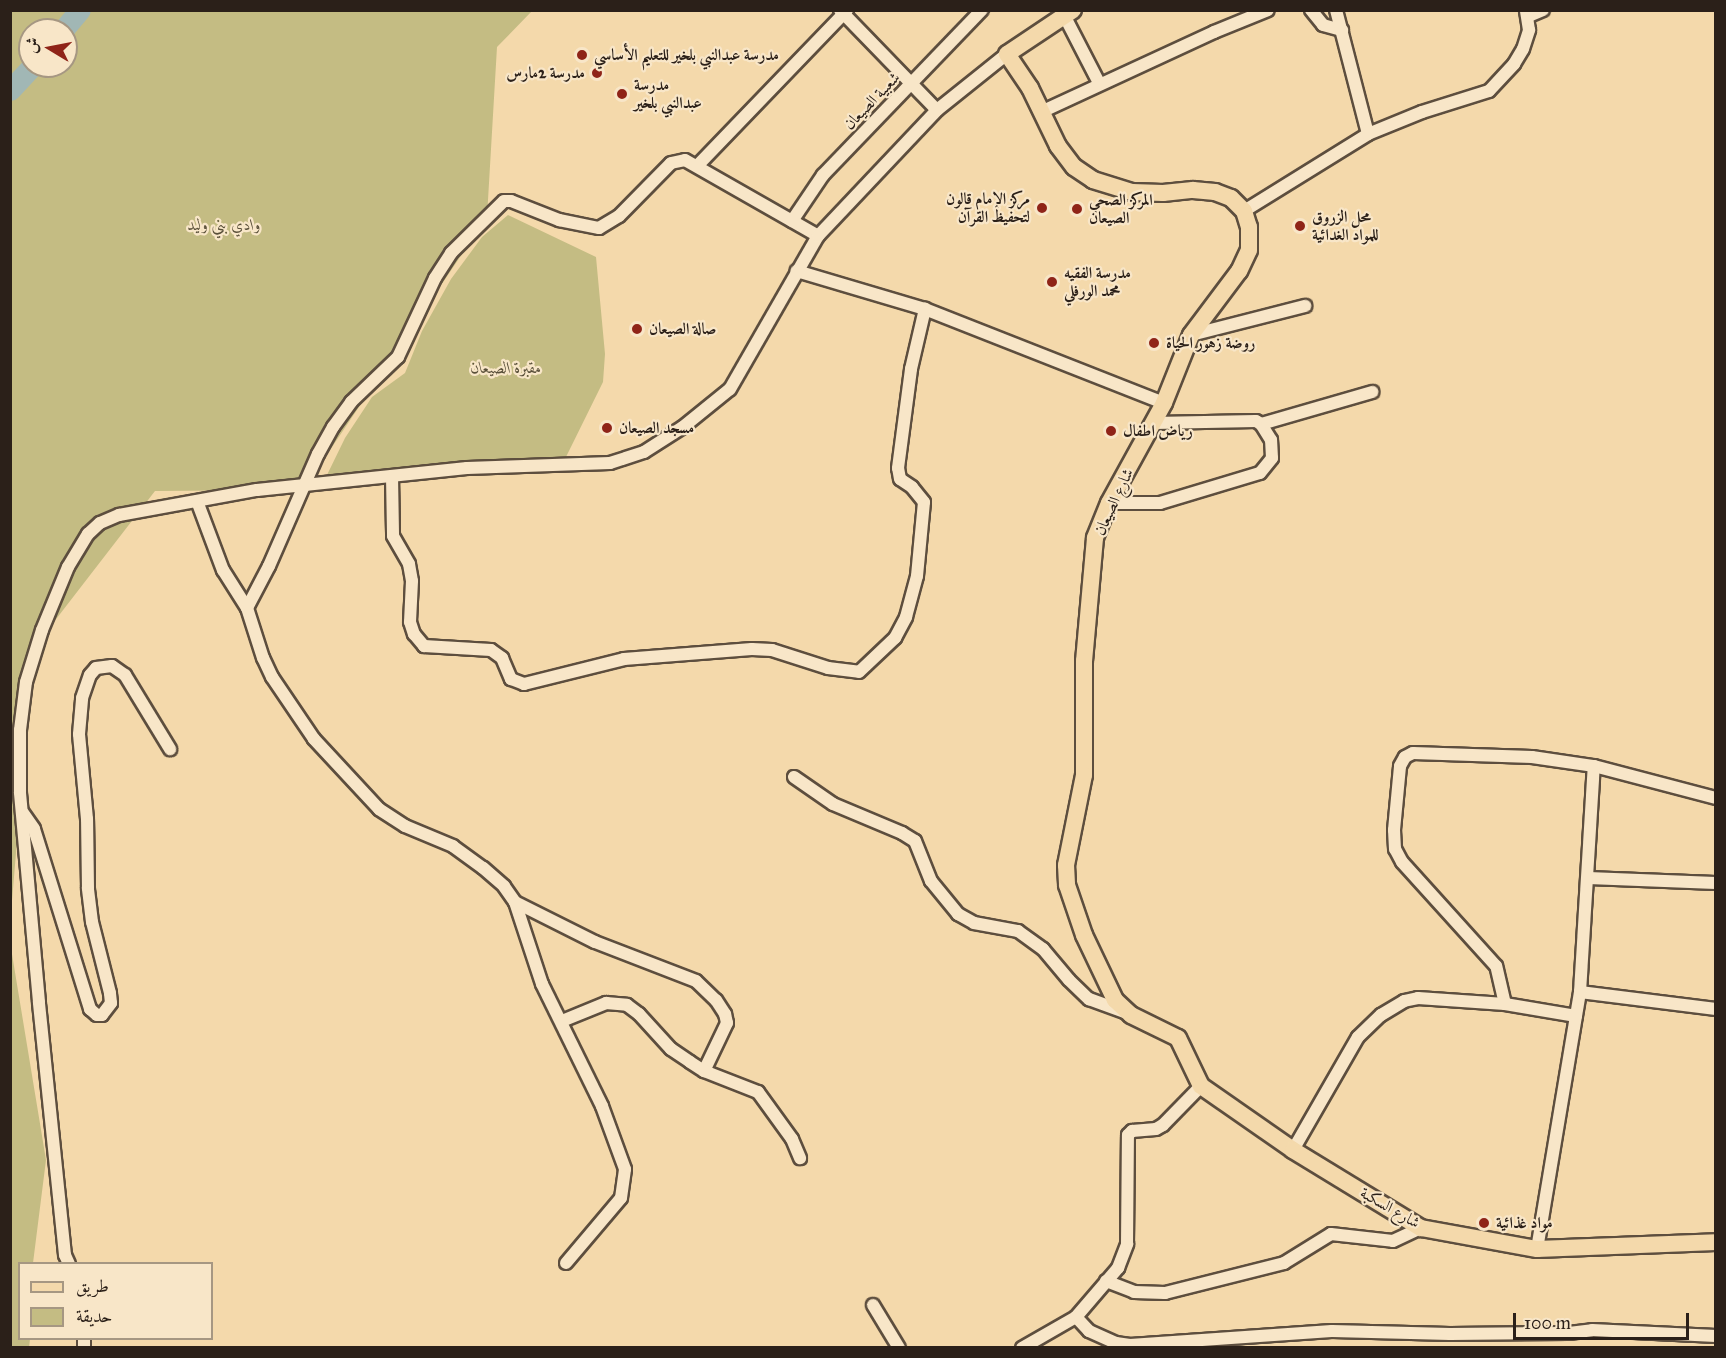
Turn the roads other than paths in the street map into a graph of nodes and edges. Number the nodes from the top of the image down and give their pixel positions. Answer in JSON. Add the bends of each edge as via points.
{"nodes":[{"id":1,"x":982,"y":10,"type":"edge"},
{"id":2,"x":1268,"y":10,"type":"edge"},
{"id":3,"x":1311,"y":10,"type":"edge"},
{"id":4,"x":1336,"y":10,"type":"edge"},
{"id":5,"x":1543,"y":10,"type":"edge"},
{"id":6,"x":843,"y":12,"type":"edge"},
{"id":7,"x":1528,"y":13,"type":"edge"},
{"id":8,"x":1069,"y":14,"type":"edge"},
{"id":9,"x":1342,"y":30,"type":"junction"},
{"id":10,"x":1007,"y":54,"type":"junction"},
{"id":11,"x":1099,"y":83,"type":"junction"},
{"id":12,"x":912,"y":84,"type":"junction"},
{"id":13,"x":938,"y":110,"type":"junction"},
{"id":14,"x":1041,"y":112,"type":"junction"},
{"id":15,"x":1368,"y":134,"type":"junction"},
{"id":16,"x":698,"y":165,"type":"junction"},
{"id":17,"x":1244,"y":210,"type":"junction"},
{"id":18,"x":792,"y":221,"type":"junction"},
{"id":19,"x":818,"y":236,"type":"junction"},
{"id":20,"x":796,"y":271,"type":"junction"},
{"id":21,"x":1305,"y":306,"type":"dead end"},
{"id":22,"x":925,"y":309,"type":"junction"},
{"id":23,"x":1191,"y":336,"type":"junction"},
{"id":24,"x":1372,"y":392,"type":"dead end"},
{"id":25,"x":1164,"y":403,"type":"junction"},
{"id":26,"x":1154,"y":423,"type":"junction"},
{"id":27,"x":1261,"y":424,"type":"junction"},
{"id":28,"x":392,"y":476,"type":"junction"},
{"id":29,"x":305,"y":483,"type":"junction"},
{"id":30,"x":197,"y":501,"type":"junction"},
{"id":31,"x":1109,"y":503,"type":"junction"},
{"id":32,"x":248,"y":608,"type":"junction"},
{"id":33,"x":170,"y":749,"type":"dead end"},
{"id":34,"x":1594,"y":766,"type":"junction"},
{"id":35,"x":794,"y":777,"type":"dead end"},
{"id":36,"x":1716,"y":798,"type":"edge"},
{"id":37,"x":22,"y":812,"type":"junction"},
{"id":38,"x":1587,"y":878,"type":"junction"},
{"id":39,"x":1716,"y":883,"type":"edge"},
{"id":40,"x":515,"y":902,"type":"junction"},
{"id":41,"x":1580,"y":992,"type":"junction"},
{"id":42,"x":1506,"y":1004,"type":"junction"},
{"id":43,"x":1716,"y":1009,"type":"edge"},
{"id":44,"x":1131,"y":1015,"type":"junction"},
{"id":45,"x":1576,"y":1016,"type":"junction"},
{"id":46,"x":562,"y":1021,"type":"junction"},
{"id":47,"x":704,"y":1071,"type":"junction"},
{"id":48,"x":1201,"y":1086,"type":"junction"},
{"id":49,"x":1293,"y":1150,"type":"junction"},
{"id":50,"x":800,"y":1158,"type":"dead end"},
{"id":51,"x":1421,"y":1228,"type":"junction"},
{"id":52,"x":1716,"y":1242,"type":"edge"},
{"id":53,"x":1537,"y":1249,"type":"junction"},
{"id":54,"x":68,"y":1262,"type":"edge"},
{"id":55,"x":566,"y":1263,"type":"dead end"},
{"id":56,"x":1106,"y":1281,"type":"junction"},
{"id":57,"x":873,"y":1305,"type":"dead end"},
{"id":58,"x":1076,"y":1317,"type":"junction"},
{"id":59,"x":1716,"y":1336,"type":"edge"},
{"id":60,"x":899,"y":1347,"type":"edge"},
{"id":61,"x":1022,"y":1347,"type":"edge"}],
"edges":[{"from":1,"to":12,"type":"street","name":"شعبية الصيعان"},
{"from":2,"to":11,"type":"street"},
{"from":3,"to":9,"type":"street","via":[[1323,25]]},
{"from":4,"to":9,"type":"street"},
{"from":5,"to":7,"type":"street"},
{"from":6,"to":12,"type":"street"},
{"from":6,"to":16,"type":"street"},
{"from":7,"to":15,"type":"street","via":[[1529,30],[1523,49],[1489,91]]},
{"from":8,"to":10,"type":"main road"},
{"from":8,"to":11,"type":"street"},
{"from":9,"to":15,"type":"street"},
{"from":10,"to":13,"type":"street"},
{"from":10,"to":14,"type":"main road"},
{"from":11,"to":14,"type":"street"},
{"from":12,"to":13,"type":"street"},
{"from":12,"to":18,"type":"street","name":"شعبية الصيعان","via":[[823,175]]},
{"from":13,"to":19,"type":"street"},
{"from":14,"to":17,"type":"main road","via":[[1074,167],[1093,180],[1132,192],[1215,192],[1231,198]]},
{"from":15,"to":17,"type":"street"},
{"from":16,"to":18,"type":"street"},
{"from":16,"to":29,"type":"street","via":[[685,160],[671,163],[619,216],[599,228],[559,220],[504,201],[451,253],[435,278],[403,350],[351,402],[318,454]]},
{"from":17,"to":23,"type":"main road","name":"شارع الصيعان","via":[[1249,250],[1239,271]]},
{"from":18,"to":19,"type":"street"},
{"from":19,"to":20,"type":"street"},
{"from":20,"to":22,"type":"street"},
{"from":20,"to":28,"type":"street","via":[[730,389],[644,452],[610,463],[467,468]]},
{"from":21,"to":23,"type":"street"},
{"from":22,"to":25,"type":"street"},
{"from":22,"to":28,"type":"street","via":[[911,369],[898,468],[900,479],[924,502],[917,576],[906,617],[895,638],[859,672],[752,649],[624,659],[524,684],[512,680],[502,658],[491,650],[424,646],[410,622],[409,564],[393,536]]},
{"from":23,"to":25,"type":"main road","name":"شارع الصيعان"},
{"from":24,"to":27,"type":"street"},
{"from":25,"to":26,"type":"main road","name":"شارع الصيعان"},
{"from":26,"to":27,"type":"street","via":[[1249,420]]},
{"from":26,"to":31,"type":"main road","name":"شارع الصيعان"},
{"from":27,"to":31,"type":"street","via":[[1273,449],[1260,473],[1160,503]]},
{"from":28,"to":29,"type":"street"},
{"from":29,"to":30,"type":"street"},
{"from":29,"to":32,"type":"street"},
{"from":30,"to":32,"type":"street","via":[[222,570]]},
{"from":30,"to":37,"type":"street","via":[[119,515],[100,523],[88,534],[68,567],[26,682],[20,730]]},
{"from":31,"to":44,"type":"main road","name":"شارع الصيعان","via":[[1095,538],[1084,661],[1084,775],[1066,865],[1067,885],[1084,935],[1115,1000]]},
{"from":32,"to":40,"type":"street","via":[[272,677],[314,739],[379,809],[405,826],[453,846],[490,874]]},
{"from":33,"to":37,"type":"street","via":[[125,675],[112,666],[96,668],[82,698],[79,734],[92,922],[111,1003],[102,1015],[90,1009],[34,829]]},
{"from":34,"to":36,"type":"street"},
{"from":34,"to":38,"type":"street"},
{"from":34,"to":42,"type":"street","via":[[1532,757],[1413,753],[1400,766],[1395,849],[1402,862],[1496,966]]},
{"from":35,"to":44,"type":"street","via":[[833,804],[915,841],[931,881],[958,914],[974,923],[1018,932],[1043,949],[1089,999]]},
{"from":37,"to":54,"type":"street"},
{"from":38,"to":39,"type":"street"},
{"from":38,"to":41,"type":"street"},
{"from":40,"to":46,"type":"street","via":[[542,984]]},
{"from":40,"to":47,"type":"street","via":[[595,942],[696,981],[716,1000],[727,1023]]},
{"from":41,"to":43,"type":"street"},
{"from":41,"to":45,"type":"street"},
{"from":42,"to":45,"type":"street"},
{"from":42,"to":49,"type":"street","via":[[1418,999],[1391,1008],[1358,1037]]},
{"from":44,"to":48,"type":"main road","name":"شارع الصيعان","via":[[1178,1038]]},
{"from":45,"to":53,"type":"street"},
{"from":46,"to":47,"type":"street","via":[[606,1003],[627,1005],[671,1049]]},
{"from":46,"to":55,"type":"street","via":[[602,1106],[625,1169],[621,1198]]},
{"from":47,"to":50,"type":"street","via":[[758,1092],[792,1138]]},
{"from":48,"to":49,"type":"main road","name":"شارع السكبة"},
{"from":48,"to":56,"type":"street","via":[[1163,1125],[1128,1135],[1127,1244],[1124,1258]]},
{"from":49,"to":51,"type":"main road","name":"شارع السكبة"},
{"from":51,"to":53,"type":"main road","name":"شارع السكبة"},
{"from":51,"to":56,"type":"street","via":[[1393,1241],[1331,1234],[1284,1263],[1165,1293],[1134,1292]]},
{"from":52,"to":53,"type":"main road","name":"شارع السكبة"},
{"from":56,"to":58,"type":"street"},
{"from":57,"to":60,"type":"street"},
{"from":58,"to":59,"type":"street","via":[[1089,1331],[1130,1345],[1332,1331],[1450,1334],[1592,1330]]},
{"from":58,"to":61,"type":"street"}]}
